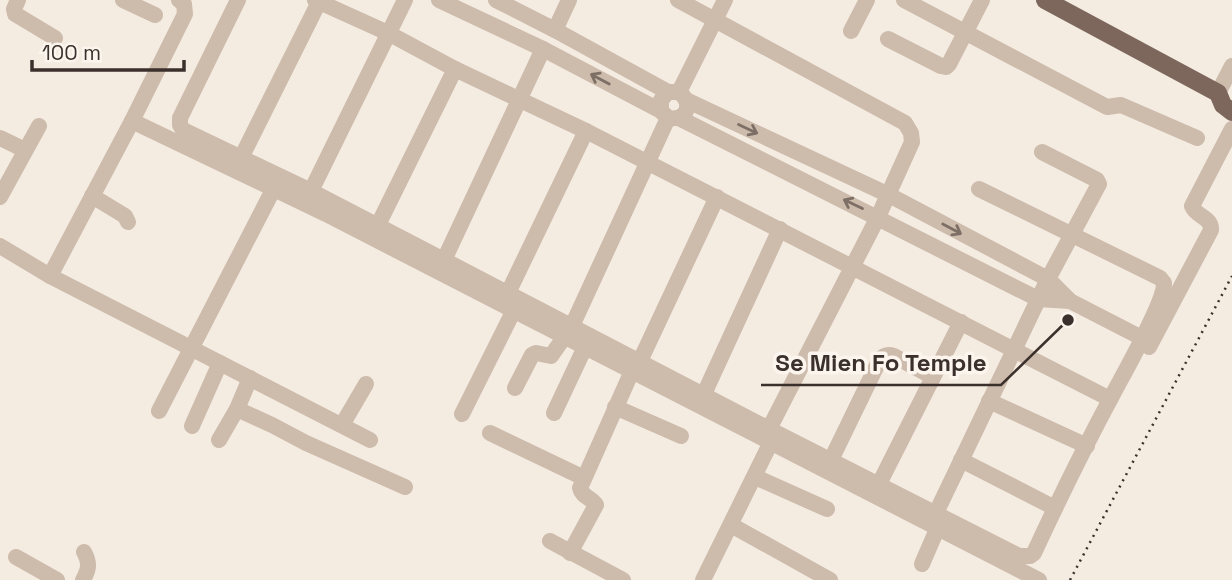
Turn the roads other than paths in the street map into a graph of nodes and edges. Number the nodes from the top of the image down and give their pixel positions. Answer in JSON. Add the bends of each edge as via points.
{"nodes":[{"id":1,"x":18,"y":0,"type":"edge"},
{"id":2,"x":123,"y":0,"type":"edge"},
{"id":3,"x":179,"y":0,"type":"edge"},
{"id":4,"x":238,"y":0,"type":"edge"},
{"id":5,"x":405,"y":0,"type":"edge"},
{"id":6,"x":439,"y":0,"type":"edge"},
{"id":7,"x":496,"y":0,"type":"edge"},
{"id":8,"x":569,"y":0,"type":"edge"},
{"id":9,"x":678,"y":0,"type":"edge"},
{"id":10,"x":724,"y":0,"type":"edge"},
{"id":11,"x":867,"y":0,"type":"edge"},
{"id":12,"x":904,"y":0,"type":"edge"},
{"id":13,"x":982,"y":0,"type":"edge"},
{"id":14,"x":1045,"y":0,"type":"edge"},
{"id":15,"x":317,"y":1,"type":"edge"},
{"id":16,"x":155,"y":15,"type":"dead end"},
{"id":17,"x":715,"y":19,"type":"junction"},
{"id":18,"x":555,"y":30,"type":"junction"},
{"id":19,"x":851,"y":30,"type":"dead end"},
{"id":20,"x":388,"y":33,"type":"junction"},
{"id":21,"x":966,"y":33,"type":"junction"},
{"id":22,"x":55,"y":38,"type":"dead end"},
{"id":23,"x":888,"y":39,"type":"dead end"},
{"id":24,"x":543,"y":49,"type":"junction"},
{"id":25,"x":1232,"y":66,"type":"edge"},
{"id":26,"x":455,"y":69,"type":"junction"},
{"id":27,"x":1218,"y":93,"type":"junction"},
{"id":28,"x":678,"y":95,"type":"junction"},
{"id":29,"x":519,"y":99,"type":"junction"},
{"id":30,"x":1232,"y":112,"type":"edge"},
{"id":31,"x":669,"y":116,"type":"junction"},
{"id":32,"x":132,"y":121,"type":"junction"},
{"id":33,"x":39,"y":126,"type":"dead end"},
{"id":34,"x":1232,"y":129,"type":"edge"},
{"id":35,"x":586,"y":131,"type":"junction"},
{"id":36,"x":0,"y":138,"type":"edge"},
{"id":37,"x":1197,"y":138,"type":"dead end"},
{"id":38,"x":25,"y":150,"type":"junction"},
{"id":39,"x":1042,"y":152,"type":"dead end"},
{"id":40,"x":240,"y":158,"type":"junction"},
{"id":41,"x":647,"y":163,"type":"junction"},
{"id":42,"x":7,"y":167,"type":"edge"},
{"id":43,"x":274,"y":188,"type":"junction"},
{"id":44,"x":979,"y":189,"type":"dead end"},
{"id":45,"x":312,"y":191,"type":"junction"},
{"id":46,"x":889,"y":195,"type":"junction"},
{"id":47,"x":92,"y":196,"type":"junction"},
{"id":48,"x":0,"y":197,"type":"edge"},
{"id":49,"x":717,"y":197,"type":"junction"},
{"id":50,"x":878,"y":217,"type":"junction"},
{"id":51,"x":128,"y":222,"type":"dead end"},
{"id":52,"x":378,"y":225,"type":"junction"},
{"id":53,"x":780,"y":229,"type":"junction"},
{"id":54,"x":1071,"y":235,"type":"junction"},
{"id":55,"x":0,"y":246,"type":"edge"},
{"id":56,"x":444,"y":260,"type":"junction"},
{"id":57,"x":853,"y":267,"type":"junction"},
{"id":58,"x":50,"y":276,"type":"junction"},
{"id":59,"x":1048,"y":279,"type":"junction"},
{"id":60,"x":508,"y":293,"type":"junction"},
{"id":61,"x":1038,"y":299,"type":"junction"},
{"id":62,"x":1070,"y":301,"type":"junction"},
{"id":63,"x":514,"y":310,"type":"junction"},
{"id":64,"x":961,"y":322,"type":"junction"},
{"id":65,"x":569,"y":331,"type":"junction"},
{"id":66,"x":1142,"y":338,"type":"junction"},
{"id":67,"x":585,"y":347,"type":"junction"},
{"id":68,"x":192,"y":348,"type":"junction"},
{"id":69,"x":1013,"y":349,"type":"junction"},
{"id":70,"x":220,"y":363,"type":"junction"},
{"id":71,"x":636,"y":366,"type":"junction"},
{"id":72,"x":933,"y":377,"type":"junction"},
{"id":73,"x":250,"y":378,"type":"junction"},
{"id":74,"x":366,"y":384,"type":"dead end"},
{"id":75,"x":515,"y":388,"type":"dead end"},
{"id":76,"x":704,"y":394,"type":"junction"},
{"id":77,"x":1110,"y":398,"type":"junction"},
{"id":78,"x":989,"y":401,"type":"junction"},
{"id":79,"x":615,"y":407,"type":"junction"},
{"id":80,"x":237,"y":409,"type":"junction"},
{"id":81,"x":159,"y":411,"type":"dead end"},
{"id":82,"x":554,"y":413,"type":"dead end"},
{"id":83,"x":462,"y":414,"type":"dead end"},
{"id":84,"x":342,"y":425,"type":"junction"},
{"id":85,"x":192,"y":426,"type":"dead end"},
{"id":86,"x":490,"y":433,"type":"dead end"},
{"id":87,"x":770,"y":435,"type":"junction"},
{"id":88,"x":681,"y":436,"type":"dead end"},
{"id":89,"x":219,"y":440,"type":"dead end"},
{"id":90,"x":370,"y":440,"type":"dead end"},
{"id":91,"x":1087,"y":446,"type":"junction"},
{"id":92,"x":831,"y":460,"type":"junction"},
{"id":93,"x":961,"y":460,"type":"junction"},
{"id":94,"x":755,"y":477,"type":"junction"},
{"id":95,"x":584,"y":478,"type":"junction"},
{"id":96,"x":879,"y":484,"type":"junction"},
{"id":97,"x":405,"y":487,"type":"dead end"},
{"id":98,"x":1055,"y":508,"type":"junction"},
{"id":99,"x":827,"y":509,"type":"dead end"},
{"id":100,"x":937,"y":520,"type":"junction"},
{"id":101,"x":731,"y":525,"type":"junction"},
{"id":102,"x":550,"y":541,"type":"dead end"},
{"id":103,"x":84,"y":552,"type":"dead end"},
{"id":104,"x":570,"y":553,"type":"junction"},
{"id":105,"x":16,"y":557,"type":"dead end"},
{"id":106,"x":922,"y":564,"type":"dead end"},
{"id":107,"x":1027,"y":577,"type":"edge"},
{"id":108,"x":57,"y":580,"type":"edge"},
{"id":109,"x":83,"y":580,"type":"edge"},
{"id":110,"x":623,"y":580,"type":"edge"},
{"id":111,"x":703,"y":580,"type":"edge"},
{"id":112,"x":830,"y":580,"type":"edge"}],
"edges":[{"from":1,"to":22,"type":"street","via":[[15,14]]},
{"from":2,"to":16,"type":"street"},
{"from":3,"to":32,"type":"street","via":[[185,14]]},
{"from":4,"to":40,"type":"street","via":[[179,123],[183,130]]},
{"from":5,"to":20,"type":"street"},
{"from":6,"to":24,"type":"street"},
{"from":7,"to":18,"type":"street"},
{"from":8,"to":18,"type":"street"},
{"from":9,"to":17,"type":"street"},
{"from":10,"to":17,"type":"street"},
{"from":11,"to":19,"type":"street"},
{"from":12,"to":21,"type":"street"},
{"from":13,"to":21,"type":"street"},
{"from":14,"to":27,"type":"main road"},
{"from":15,"to":20,"type":"street"},
{"from":15,"to":40,"type":"street"},
{"from":17,"to":28,"type":"street"},
{"from":17,"to":46,"type":"street","via":[[905,123],[912,142]]},
{"from":18,"to":28,"type":"street"},
{"from":20,"to":26,"type":"street"},
{"from":20,"to":45,"type":"street"},
{"from":21,"to":23,"type":"street","via":[[944,67]]},
{"from":21,"to":37,"type":"street","via":[[1107,107],[1121,104]]},
{"from":24,"to":29,"type":"street"},
{"from":31,"to":24,"type":"street","one_way":true},
{"from":25,"to":27,"type":"street"},
{"from":26,"to":29,"type":"street"},
{"from":26,"to":52,"type":"street"},
{"from":27,"to":30,"type":"main road"},
{"from":28,"to":31,"type":"street","via":[[686,110]]},
{"from":28,"to":31,"type":"street","via":[[660,100]]},
{"from":28,"to":46,"type":"street","one_way":true},
{"from":29,"to":35,"type":"street"},
{"from":29,"to":56,"type":"street"},
{"from":31,"to":41,"type":"street"},
{"from":50,"to":31,"type":"street","one_way":true},
{"from":32,"to":43,"type":"street"},
{"from":32,"to":47,"type":"street"},
{"from":33,"to":38,"type":"street"},
{"from":34,"to":107,"type":"street","via":[[1192,206],[1211,224],[1209,234]]},
{"from":35,"to":41,"type":"street"},
{"from":35,"to":60,"type":"street"},
{"from":36,"to":38,"type":"street"},
{"from":38,"to":42,"type":"street"},
{"from":39,"to":54,"type":"street","via":[[1099,182]]},
{"from":40,"to":45,"type":"street"},
{"from":41,"to":49,"type":"street"},
{"from":41,"to":65,"type":"street"},
{"from":42,"to":48,"type":"street"},
{"from":43,"to":63,"type":"street"},
{"from":43,"to":68,"type":"street"},
{"from":44,"to":54,"type":"street"},
{"from":45,"to":52,"type":"street"},
{"from":46,"to":50,"type":"street"},
{"from":46,"to":59,"type":"street","one_way":true},
{"from":47,"to":51,"type":"street"},
{"from":47,"to":58,"type":"street"},
{"from":49,"to":53,"type":"street"},
{"from":49,"to":71,"type":"street"},
{"from":50,"to":57,"type":"street"},
{"from":50,"to":61,"type":"street"},
{"from":52,"to":56,"type":"street"},
{"from":53,"to":57,"type":"street"},
{"from":53,"to":76,"type":"street"},
{"from":54,"to":59,"type":"street"},
{"from":54,"to":66,"type":"street","via":[[1163,280],[1164,292]]},
{"from":55,"to":58,"type":"street"},
{"from":56,"to":60,"type":"street"},
{"from":57,"to":64,"type":"street"},
{"from":57,"to":87,"type":"street"},
{"from":58,"to":68,"type":"street"},
{"from":59,"to":61,"type":"street"},
{"from":59,"to":62,"type":"street"},
{"from":60,"to":65,"type":"street"},
{"from":61,"to":62,"type":"street"},
{"from":61,"to":69,"type":"street"},
{"from":62,"to":66,"type":"street"},
{"from":63,"to":65,"type":"street"},
{"from":63,"to":83,"type":"street"},
{"from":64,"to":69,"type":"street"},
{"from":64,"to":72,"type":"street"},
{"from":65,"to":67,"type":"street"},
{"from":65,"to":71,"type":"street"},
{"from":65,"to":75,"type":"street","via":[[551,356],[532,355]]},
{"from":66,"to":77,"type":"street"},
{"from":67,"to":71,"type":"street"},
{"from":67,"to":82,"type":"street"},
{"from":68,"to":70,"type":"street"},
{"from":68,"to":81,"type":"street"},
{"from":69,"to":77,"type":"street"},
{"from":69,"to":78,"type":"street"},
{"from":70,"to":73,"type":"street"},
{"from":70,"to":85,"type":"street"},
{"from":71,"to":76,"type":"street"},
{"from":71,"to":79,"type":"street"},
{"from":71,"to":87,"type":"street"},
{"from":72,"to":92,"type":"street","via":[[894,356],[883,356]]},
{"from":72,"to":96,"type":"street"},
{"from":73,"to":80,"type":"street"},
{"from":73,"to":84,"type":"street"},
{"from":74,"to":84,"type":"street"},
{"from":76,"to":87,"type":"street"},
{"from":77,"to":91,"type":"street"},
{"from":78,"to":91,"type":"street"},
{"from":78,"to":93,"type":"street"},
{"from":79,"to":88,"type":"street"},
{"from":79,"to":95,"type":"street"},
{"from":80,"to":89,"type":"street"},
{"from":80,"to":97,"type":"street"},
{"from":84,"to":90,"type":"street"},
{"from":86,"to":95,"type":"street"},
{"from":87,"to":92,"type":"street"},
{"from":87,"to":94,"type":"street"},
{"from":87,"to":100,"type":"street"},
{"from":91,"to":98,"type":"street"},
{"from":92,"to":96,"type":"street"},
{"from":93,"to":98,"type":"street"},
{"from":93,"to":100,"type":"street"},
{"from":94,"to":99,"type":"street"},
{"from":94,"to":101,"type":"street"},
{"from":95,"to":104,"type":"street","via":[[580,491],[596,505]]},
{"from":96,"to":100,"type":"street"},
{"from":98,"to":100,"type":"street","via":[[1034,553],[1024,557]]},
{"from":100,"to":106,"type":"street"},
{"from":100,"to":107,"type":"street"},
{"from":101,"to":111,"type":"street"},
{"from":101,"to":112,"type":"street"},
{"from":102,"to":104,"type":"street"},
{"from":103,"to":109,"type":"street","via":[[89,568]]},
{"from":104,"to":110,"type":"street"},
{"from":105,"to":108,"type":"street"}]}
